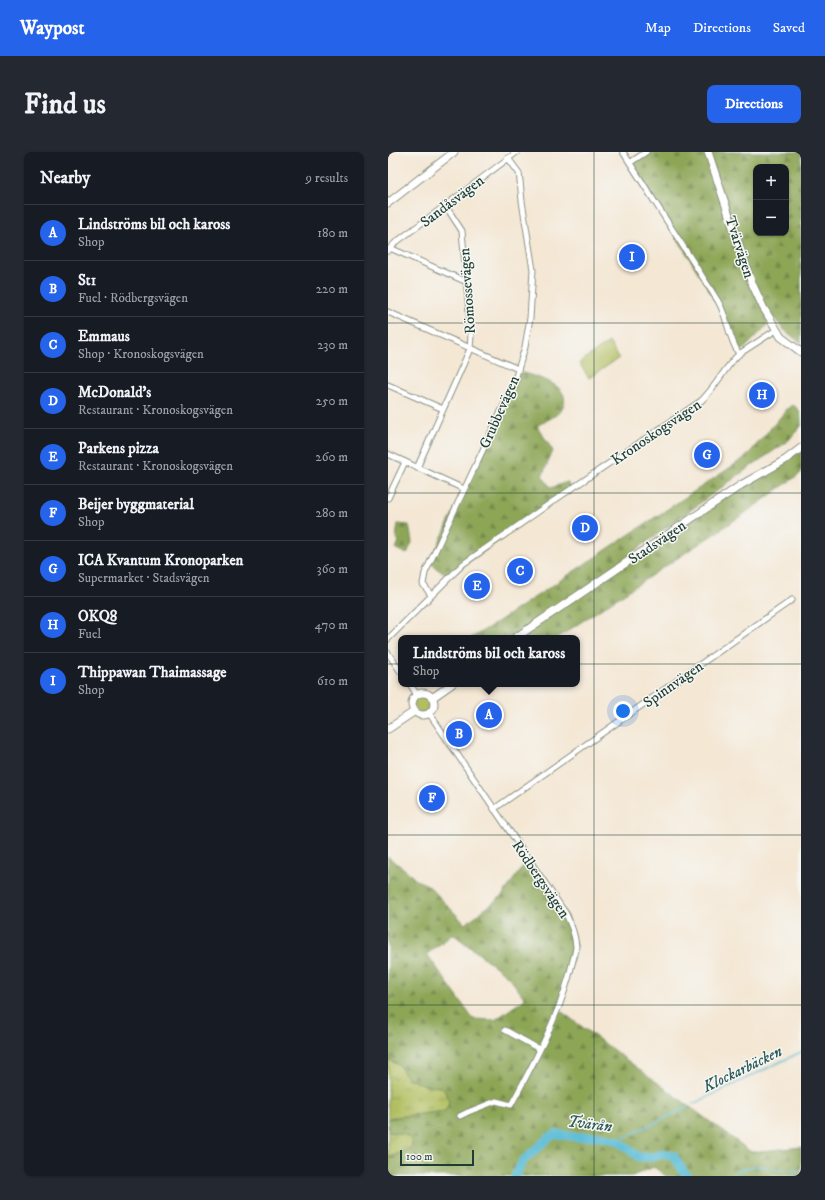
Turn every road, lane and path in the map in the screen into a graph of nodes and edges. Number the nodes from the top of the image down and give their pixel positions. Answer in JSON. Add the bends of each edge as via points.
{"nodes":[{"id":1,"x":454,"y":152,"type":"edge"},
{"id":2,"x":517,"y":152,"type":"edge"},
{"id":3,"x":623,"y":152,"type":"edge"},
{"id":4,"x":646,"y":152,"type":"edge"},
{"id":5,"x":708,"y":152,"type":"edge"},
{"id":6,"x":508,"y":158,"type":"junction"},
{"id":7,"x":631,"y":162,"type":"junction"},
{"id":8,"x":388,"y":203,"type":"edge"},
{"id":9,"x":445,"y":205,"type":"junction"},
{"id":10,"x":389,"y":250,"type":"edge"},
{"id":11,"x":467,"y":282,"type":"junction"},
{"id":12,"x":388,"y":312,"type":"edge"},
{"id":13,"x":776,"y":330,"type":"junction"},
{"id":14,"x":470,"y":349,"type":"junction"},
{"id":15,"x":801,"y":352,"type":"edge"},
{"id":16,"x":739,"y":354,"type":"junction"},
{"id":17,"x":518,"y":369,"type":"junction"},
{"id":18,"x":388,"y":385,"type":"edge"},
{"id":19,"x":443,"y":409,"type":"junction"},
{"id":20,"x":801,"y":448,"type":"edge"},
{"id":21,"x":388,"y":454,"type":"edge"},
{"id":22,"x":405,"y":462,"type":"junction"},
{"id":23,"x":417,"y":468,"type":"junction"},
{"id":24,"x":464,"y":489,"type":"junction"},
{"id":25,"x":388,"y":498,"type":"edge"},
{"id":26,"x":431,"y":595,"type":"junction"},
{"id":27,"x":792,"y":600,"type":"dead end"},
{"id":28,"x":519,"y":635,"type":"edge"},
{"id":29,"x":388,"y":639,"type":"edge"},
{"id":30,"x":388,"y":653,"type":"edge"},
{"id":31,"x":398,"y":668,"type":"edge"},
{"id":32,"x":412,"y":687,"type":"edge"},
{"id":33,"x":448,"y":687,"type":"edge"},
{"id":34,"x":417,"y":695,"type":"junction"},
{"id":35,"x":432,"y":698,"type":"junction"},
{"id":36,"x":415,"y":711,"type":"junction"},
{"id":37,"x":429,"y":713,"type":"junction"},
{"id":38,"x":388,"y":729,"type":"edge"},
{"id":39,"x":494,"y":808,"type":"junction"},
{"id":40,"x":505,"y":1030,"type":"dead end"},
{"id":41,"x":539,"y":1049,"type":"junction"},
{"id":42,"x":460,"y":1116,"type":"dead end"}],
"edges":[{"from":1,"to":8,"type":"main road"},
{"from":2,"to":6,"type":"street","name":"Sandåsvägen"},
{"from":3,"to":7,"type":"street"},
{"from":4,"to":7,"type":"street"},
{"from":5,"to":13,"type":"main road","name":"Tvärvägen","via":[[751,281]]},
{"from":6,"to":9,"type":"street","name":"Sandåsvägen"},
{"from":6,"to":17,"type":"street","name":"Grubbevägen","via":[[519,173],[532,270],[530,318]]},
{"from":7,"to":16,"type":"street","via":[[724,311],[731,338]]},
{"from":9,"to":10,"type":"street","name":"Sandåsvägen"},
{"from":9,"to":11,"type":"street","name":"Römossevägen","via":[[462,229]]},
{"from":10,"to":11,"type":"street"},
{"from":11,"to":14,"type":"street","name":"Römossevägen"},
{"from":12,"to":14,"type":"street"},
{"from":13,"to":15,"type":"main road","name":"Tvärvägen"},
{"from":13,"to":16,"type":"street","name":"Kronoskogsvägen"},
{"from":14,"to":17,"type":"street"},
{"from":14,"to":19,"type":"street","name":"Römossevägen"},
{"from":16,"to":26,"type":"street","name":"Kronoskogsvägen","via":[[701,401],[474,555]]},
{"from":17,"to":24,"type":"street","name":"Grubbevägen","via":[[513,386]]},
{"from":18,"to":19,"type":"street"},
{"from":19,"to":23,"type":"street","name":"Römossevägen"},
{"from":20,"to":28,"type":"main road","name":"Stadsvägen"},
{"from":21,"to":22,"type":"street"},
{"from":22,"to":23,"type":"street"},
{"from":22,"to":25,"type":"street"},
{"from":23,"to":24,"type":"street"},
{"from":24,"to":26,"type":"street","name":"Grubbevägen","via":[[424,577],[424,587]]},
{"from":26,"to":29,"type":"street"},
{"from":27,"to":39,"type":"street","name":"Spinnvägen"},
{"from":30,"to":31,"type":"street"},
{"from":32,"to":34,"type":"street"},
{"from":33,"to":35,"type":"main road"},
{"from":34,"to":35,"type":"main road","via":[[427,694]]},
{"from":34,"to":36,"type":"main road","via":[[412,703]]},
{"from":35,"to":37,"type":"main road","via":[[434,706]]},
{"from":36,"to":37,"type":"main road","via":[[420,715]]},
{"from":36,"to":38,"type":"main road"},
{"from":37,"to":39,"type":"street","name":"Rödbergsvägen"},
{"from":39,"to":41,"type":"street","name":"Rödbergsvägen","via":[[573,928],[576,947],[570,975],[558,1009]]},
{"from":40,"to":41,"type":"street"},
{"from":41,"to":42,"type":"street","name":"Rödbergsvägen","via":[[511,1105],[496,1101]]}]}
